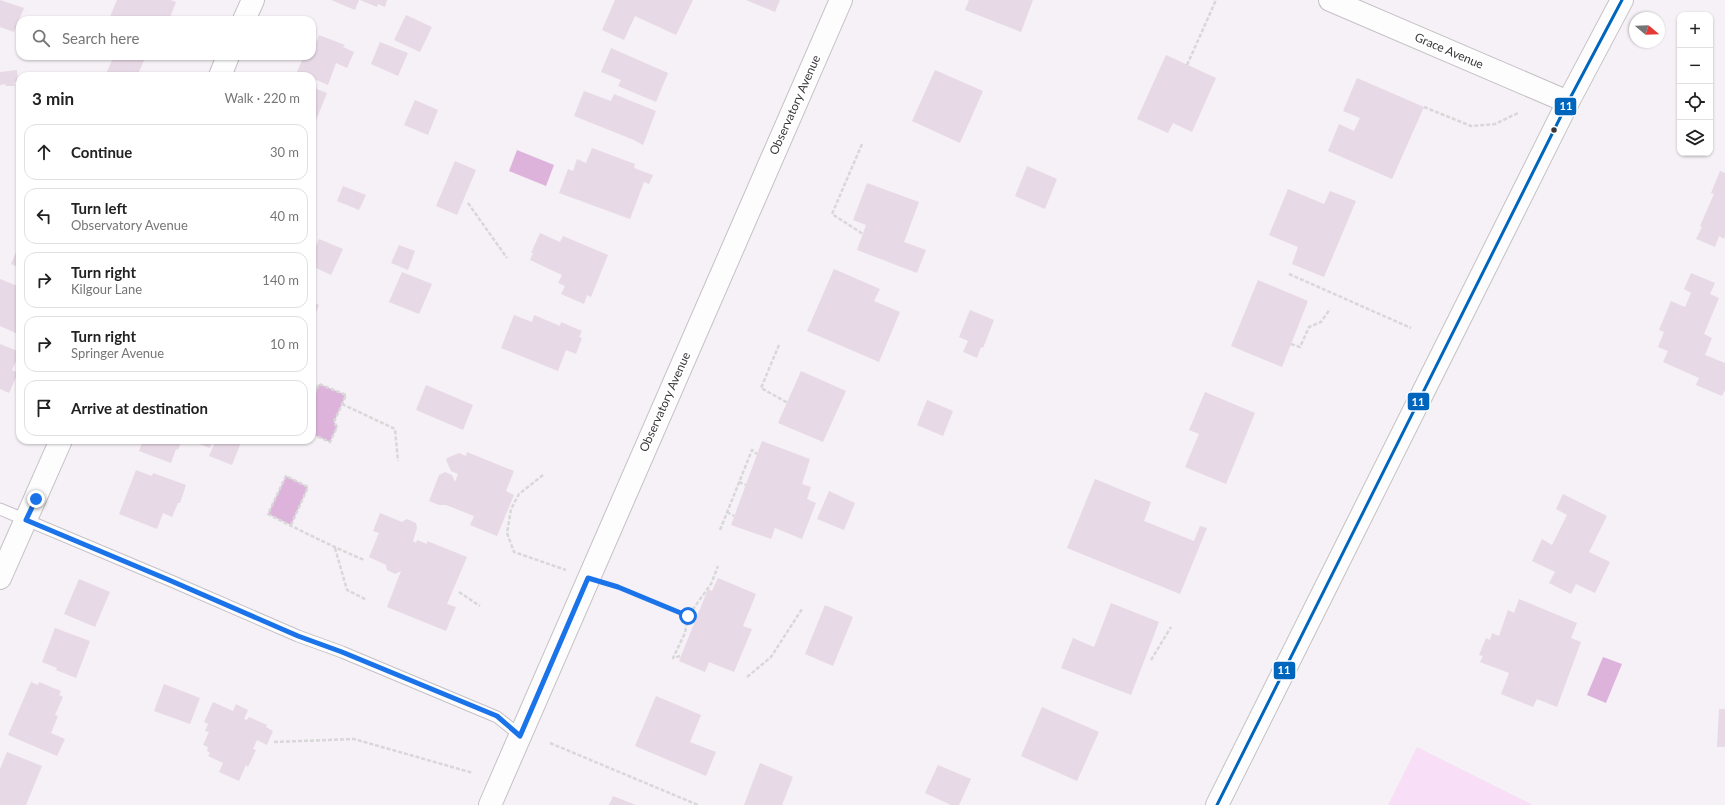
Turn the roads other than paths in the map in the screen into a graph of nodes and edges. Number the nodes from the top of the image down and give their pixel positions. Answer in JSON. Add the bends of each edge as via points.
{"nodes":[{"id":1,"x":253,"y":0,"type":"edge"},
{"id":2,"x":841,"y":0,"type":"edge"},
{"id":3,"x":1330,"y":0,"type":"edge"},
{"id":4,"x":1622,"y":0,"type":"edge"},
{"id":5,"x":246,"y":16,"type":"edge"},
{"id":6,"x":226,"y":60,"type":"edge"},
{"id":7,"x":222,"y":72,"type":"edge"},
{"id":8,"x":1568,"y":102,"type":"junction"},
{"id":9,"x":59,"y":444,"type":"edge"},
{"id":10,"x":0,"y":508,"type":"edge"},
{"id":11,"x":26,"y":520,"type":"junction"},
{"id":12,"x":0,"y":578,"type":"edge"},
{"id":13,"x":520,"y":736,"type":"junction"},
{"id":14,"x":490,"y":805,"type":"edge"},
{"id":15,"x":1217,"y":805,"type":"edge"}],
"edges":[{"from":1,"to":5,"type":"street"},
{"from":2,"to":13,"type":"street","name":"Observatory Avenue"},
{"from":3,"to":8,"type":"street","name":"Grace Avenue"},
{"from":4,"to":8,"type":"street"},
{"from":6,"to":7,"type":"street"},
{"from":8,"to":15,"type":"street"},
{"from":9,"to":11,"type":"street"},
{"from":10,"to":11,"type":"lane"},
{"from":11,"to":12,"type":"street"},
{"from":11,"to":13,"type":"lane","via":[[298,636],[497,716]]},
{"from":13,"to":14,"type":"street","name":"Observatory Avenue"}]}
